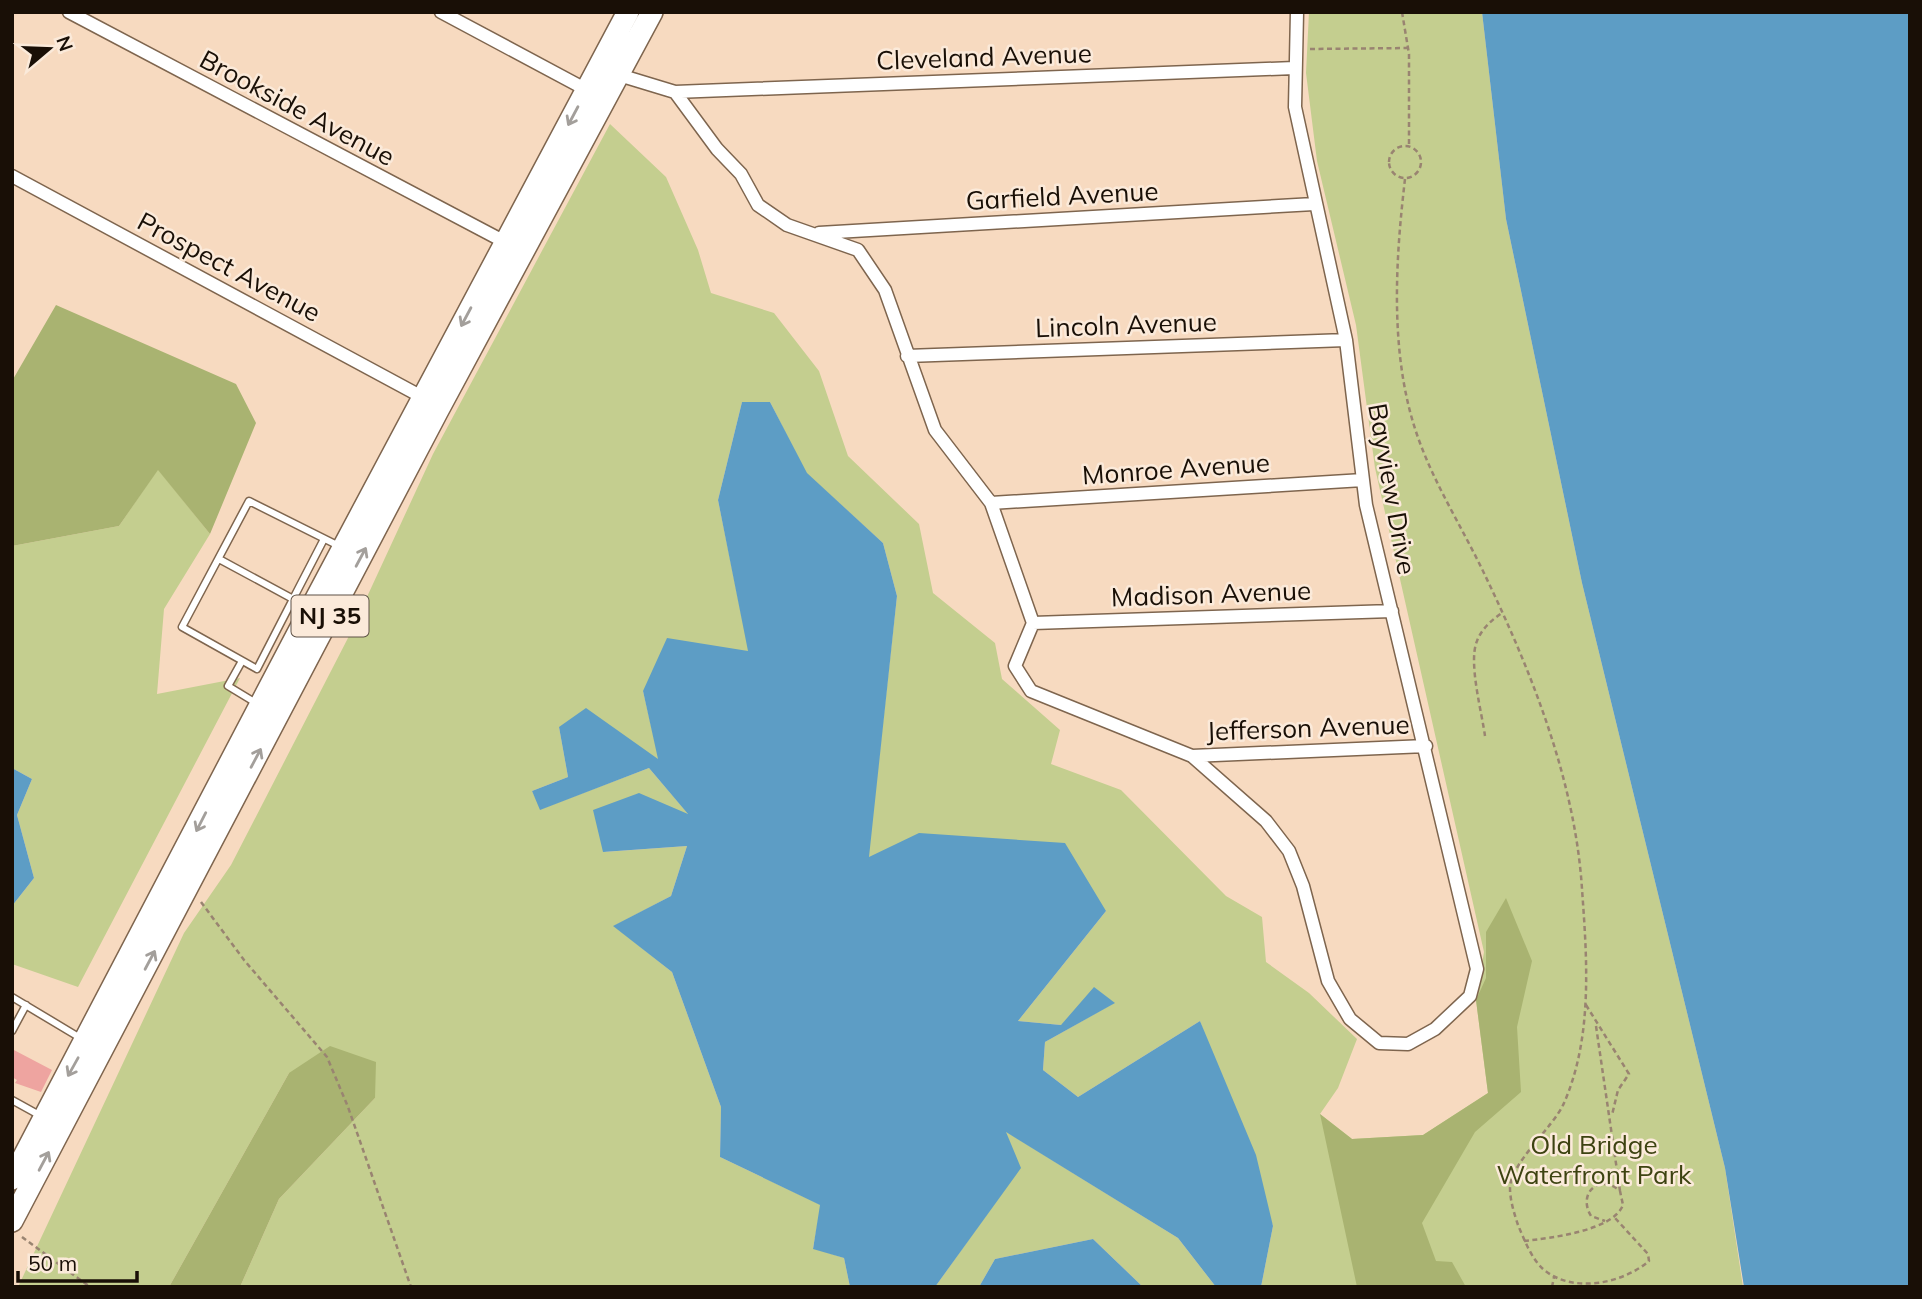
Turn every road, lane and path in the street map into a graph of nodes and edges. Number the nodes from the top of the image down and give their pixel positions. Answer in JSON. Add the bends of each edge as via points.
{"nodes":[{"id":1,"x":69,"y":12,"type":"edge"},
{"id":2,"x":441,"y":12,"type":"edge"},
{"id":3,"x":628,"y":12,"type":"edge"},
{"id":4,"x":652,"y":12,"type":"edge"},
{"id":5,"x":1297,"y":12,"type":"edge"},
{"id":6,"x":1402,"y":12,"type":"edge"},
{"id":7,"x":1408,"y":48,"type":"junction"},
{"id":8,"x":1307,"y":49,"type":"dead end"},
{"id":9,"x":1294,"y":68,"type":"junction"},
{"id":10,"x":619,"y":75,"type":"junction"},
{"id":11,"x":587,"y":90,"type":"junction"},
{"id":12,"x":675,"y":92,"type":"junction"},
{"id":13,"x":1409,"y":147,"type":"junction"},
{"id":14,"x":12,"y":176,"type":"edge"},
{"id":15,"x":1405,"y":178,"type":"junction"},
{"id":16,"x":1314,"y":204,"type":"junction"},
{"id":17,"x":812,"y":233,"type":"junction"},
{"id":18,"x":505,"y":242,"type":"junction"},
{"id":19,"x":1346,"y":340,"type":"junction"},
{"id":20,"x":907,"y":356,"type":"junction"},
{"id":21,"x":424,"y":398,"type":"junction"},
{"id":22,"x":1363,"y":480,"type":"junction"},
{"id":23,"x":991,"y":503,"type":"junction"},
{"id":24,"x":333,"y":543,"type":"junction"},
{"id":25,"x":219,"y":559,"type":"junction"},
{"id":26,"x":301,"y":604,"type":"junction"},
{"id":27,"x":1392,"y":611,"type":"junction"},
{"id":28,"x":1503,"y":612,"type":"junction"},
{"id":29,"x":1033,"y":623,"type":"junction"},
{"id":30,"x":242,"y":660,"type":"junction"},
{"id":31,"x":266,"y":674,"type":"junction"},
{"id":32,"x":261,"y":706,"type":"junction"},
{"id":33,"x":1485,"y":736,"type":"dead end"},
{"id":34,"x":1426,"y":746,"type":"junction"},
{"id":35,"x":1192,"y":755,"type":"junction"},
{"id":36,"x":190,"y":884,"type":"junction"},
{"id":37,"x":12,"y":997,"type":"edge"},
{"id":38,"x":1585,"y":1003,"type":"junction"},
{"id":39,"x":26,"y":1004,"type":"junction"},
{"id":40,"x":1596,"y":1026,"type":"junction"},
{"id":41,"x":12,"y":1031,"type":"edge"},
{"id":42,"x":87,"y":1042,"type":"junction"},
{"id":43,"x":12,"y":1100,"type":"edge"},
{"id":44,"x":45,"y":1117,"type":"junction"},
{"id":45,"x":1612,"y":1125,"type":"junction"},
{"id":46,"x":12,"y":1179,"type":"edge"},
{"id":47,"x":1620,"y":1191,"type":"junction"},
{"id":48,"x":1615,"y":1218,"type":"junction"},
{"id":49,"x":12,"y":1221,"type":"edge"},
{"id":50,"x":1605,"y":1221,"type":"junction"},
{"id":51,"x":12,"y":1231,"type":"edge"},
{"id":52,"x":1524,"y":1241,"type":"junction"},
{"id":53,"x":1554,"y":1277,"type":"junction"},
{"id":54,"x":90,"y":1287,"type":"edge"},
{"id":55,"x":411,"y":1287,"type":"edge"},
{"id":56,"x":1552,"y":1287,"type":"edge"}],
"edges":[{"from":1,"to":18,"type":"street","name":"Brookside Avenue"},
{"from":2,"to":11,"type":"street"},
{"from":3,"to":11,"type":"highway","number":"NJ 35"},
{"from":4,"to":10,"type":"highway","number":"NJ 35"},
{"from":5,"to":9,"type":"street","name":"Bayview Drive"},
{"from":6,"to":7,"type":"path"},
{"from":7,"to":8,"type":"path"},
{"from":7,"to":13,"type":"path"},
{"from":9,"to":12,"type":"street","name":"Cleveland Avenue"},
{"from":9,"to":16,"type":"street","name":"Bayview Drive","via":[[1294,107]]},
{"from":10,"to":12,"type":"street","name":"Cleveland Avenue"},
{"from":36,"to":10,"type":"highway","number":"NJ 35","one_way":true},
{"from":11,"to":18,"type":"highway","number":"NJ 35","one_way":true},
{"from":12,"to":17,"type":"street","via":[[741,174],[758,205],[786,225]]},
{"from":13,"to":15,"type":"path","via":[[1421,161],[1417,173]]},
{"from":13,"to":15,"type":"path","via":[[1393,152],[1389,162],[1393,174]]},
{"from":14,"to":21,"type":"street","name":"Prospect Avenue"},
{"from":15,"to":28,"type":"path","via":[[1397,281],[1408,397],[1420,444]]},
{"from":16,"to":17,"type":"street","name":"Garfield Avenue"},
{"from":16,"to":19,"type":"street","name":"Bayview Drive"},
{"from":17,"to":20,"type":"street","via":[[858,250],[885,290]]},
{"from":18,"to":21,"type":"highway","number":"NJ 35","one_way":true},
{"from":19,"to":20,"type":"street","name":"Lincoln Avenue"},
{"from":19,"to":22,"type":"street","name":"Bayview Drive"},
{"from":20,"to":23,"type":"street","via":[[935,430]]},
{"from":21,"to":24,"type":"highway","number":"NJ 35"},
{"from":22,"to":23,"type":"street","name":"Monroe Avenue"},
{"from":22,"to":27,"type":"street","name":"Bayview Drive"},
{"from":23,"to":29,"type":"street"},
{"from":24,"to":25,"type":"lane","via":[[249,500]]},
{"from":24,"to":26,"type":"highway","number":"NJ 35"},
{"from":25,"to":26,"type":"lane"},
{"from":25,"to":30,"type":"lane","via":[[182,627]]},
{"from":26,"to":31,"type":"highway","number":"NJ 35"},
{"from":27,"to":29,"type":"street","name":"Madison Avenue"},
{"from":27,"to":34,"type":"street","name":"Bayview Drive"},
{"from":28,"to":33,"type":"path","via":[[1486,625],[1475,643]]},
{"from":28,"to":38,"type":"path","via":[[1571,806],[1587,951]]},
{"from":29,"to":35,"type":"street","via":[[1015,666],[1031,691]]},
{"from":30,"to":31,"type":"lane"},
{"from":30,"to":32,"type":"lane","via":[[228,686]]},
{"from":31,"to":32,"type":"highway","number":"NJ 35"},
{"from":32,"to":42,"type":"highway","number":"NJ 35","one_way":true},
{"from":34,"to":35,"type":"street","name":"Jefferson Avenue"},
{"from":34,"to":35,"type":"street","name":"Bayview Drive","via":[[1478,969],[1470,996],[1435,1029],[1408,1044],[1379,1043],[1350,1019],[1328,981],[1289,851],[1266,821]]},
{"from":49,"to":36,"type":"highway","number":"NJ 35","one_way":true},
{"from":36,"to":55,"type":"path","via":[[244,960],[327,1057]]},
{"from":37,"to":39,"type":"lane"},
{"from":38,"to":40,"type":"path"},
{"from":38,"to":52,"type":"path","via":[[1573,1075],[1562,1107],[1516,1169],[1510,1186]]},
{"from":39,"to":41,"type":"lane"},
{"from":39,"to":42,"type":"lane"},
{"from":40,"to":45,"type":"path"},
{"from":40,"to":45,"type":"path","via":[[1629,1074],[1612,1105]]},
{"from":42,"to":44,"type":"highway","number":"NJ 35","one_way":true},
{"from":43,"to":44,"type":"lane"},
{"from":44,"to":46,"type":"highway","number":"NJ 35"},
{"from":45,"to":47,"type":"path"},
{"from":47,"to":48,"type":"path","via":[[1623,1205]]},
{"from":47,"to":50,"type":"path","via":[[1599,1183],[1587,1193],[1591,1216]]},
{"from":48,"to":50,"type":"path"},
{"from":48,"to":53,"type":"path","via":[[1648,1254],[1649,1261],[1605,1282],[1582,1284]]},
{"from":50,"to":52,"type":"path"},
{"from":51,"to":54,"type":"path"},
{"from":52,"to":53,"type":"path","via":[[1541,1267]]},
{"from":53,"to":56,"type":"path"}]}
